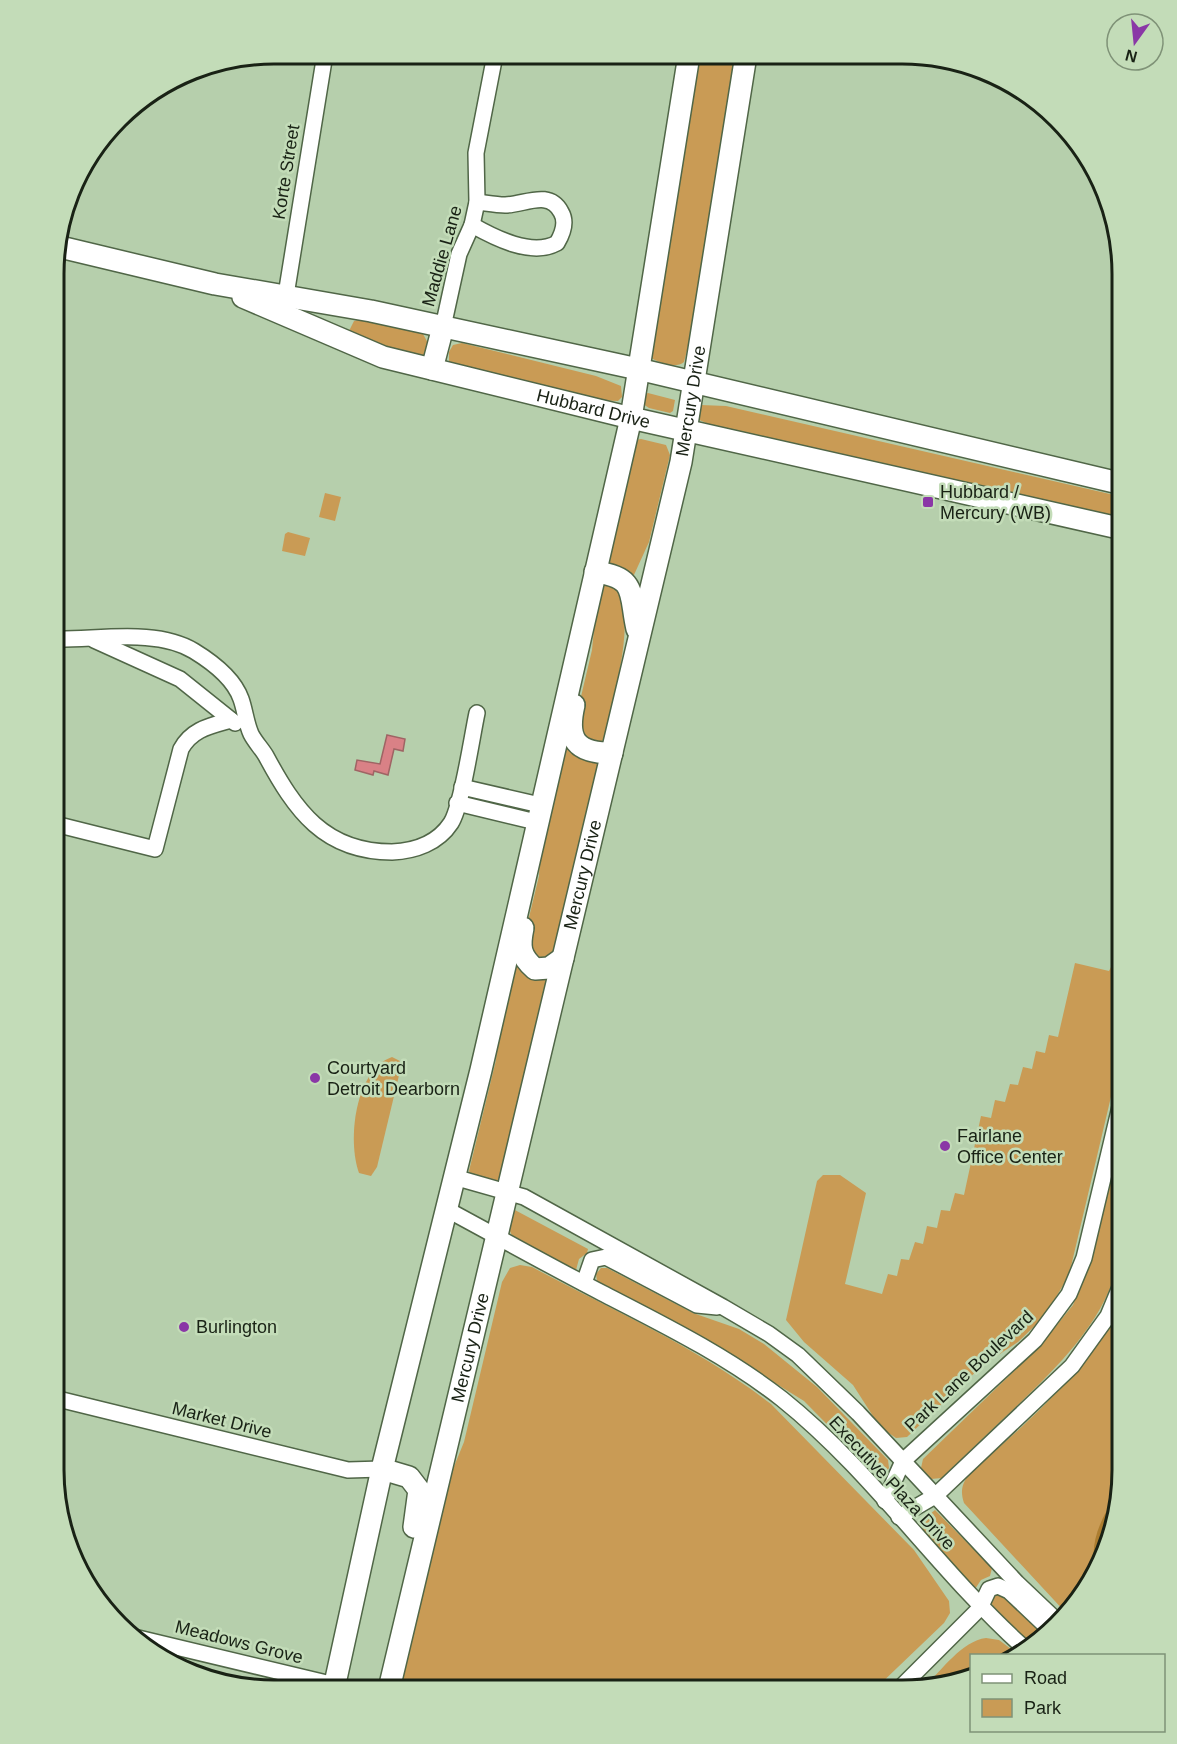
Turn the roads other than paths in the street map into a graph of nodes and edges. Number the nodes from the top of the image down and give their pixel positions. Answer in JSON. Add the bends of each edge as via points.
{"nodes":[{"id":1,"x":323,"y":64,"type":"edge"},
{"id":2,"x":493,"y":64,"type":"edge"},
{"id":3,"x":688,"y":64,"type":"edge"},
{"id":4,"x":745,"y":64,"type":"edge"},
{"id":5,"x":477,"y":202,"type":"junction"},
{"id":6,"x":472,"y":225,"type":"junction"},
{"id":7,"x":66,"y":248,"type":"edge"},
{"id":8,"x":216,"y":284,"type":"junction"},
{"id":9,"x":285,"y":296,"type":"junction"},
{"id":10,"x":354,"y":307,"type":"junction"},
{"id":11,"x":443,"y":327,"type":"junction"},
{"id":12,"x":342,"y":340,"type":"junction"},
{"id":13,"x":432,"y":369,"type":"junction"},
{"id":14,"x":638,"y":369,"type":"junction"},
{"id":15,"x":693,"y":382,"type":"junction"},
{"id":16,"x":631,"y":418,"type":"junction"},
{"id":17,"x":687,"y":430,"type":"junction"},
{"id":18,"x":1112,"y":481,"type":"edge"},
{"id":19,"x":1112,"y":527,"type":"edge"},
{"id":20,"x":595,"y":572,"type":"junction"},
{"id":21,"x":589,"y":595,"type":"junction"},
{"id":22,"x":639,"y":638,"type":"junction"},
{"id":23,"x":64,"y":639,"type":"edge"},
{"id":24,"x":94,"y":640,"type":"junction"},
{"id":25,"x":477,"y":713,"type":"dead end"},
{"id":26,"x":231,"y":720,"type":"junction"},
{"id":27,"x":251,"y":734,"type":"junction"},
{"id":28,"x":612,"y":753,"type":"junction"},
{"id":29,"x":462,"y":787,"type":"junction"},
{"id":30,"x":457,"y":803,"type":"junction"},
{"id":31,"x":537,"y":822,"type":"junction"},
{"id":32,"x":64,"y":826,"type":"edge"},
{"id":33,"x":563,"y":958,"type":"junction"},
{"id":34,"x":1112,"y":1140,"type":"edge"},
{"id":35,"x":454,"y":1178,"type":"junction"},
{"id":36,"x":507,"y":1191,"type":"junction"},
{"id":37,"x":446,"y":1209,"type":"junction"},
{"id":38,"x":497,"y":1236,"type":"junction"},
{"id":39,"x":584,"y":1283,"type":"junction"},
{"id":40,"x":1112,"y":1306,"type":"edge"},
{"id":41,"x":723,"y":1307,"type":"junction"},
{"id":42,"x":64,"y":1400,"type":"edge"},
{"id":43,"x":903,"y":1461,"type":"junction"},
{"id":44,"x":382,"y":1469,"type":"junction"},
{"id":45,"x":935,"y":1496,"type":"junction"},
{"id":46,"x":885,"y":1501,"type":"junction"},
{"id":47,"x":899,"y":1517,"type":"junction"},
{"id":48,"x":980,"y":1608,"type":"junction"},
{"id":49,"x":1052,"y":1616,"type":"edge"},
{"id":50,"x":1043,"y":1625,"type":"edge"},
{"id":51,"x":400,"y":1639,"type":"junction"},
{"id":52,"x":157,"y":1643,"type":"edge"},
{"id":53,"x":1020,"y":1643,"type":"edge"},
{"id":54,"x":307,"y":1680,"type":"edge"},
{"id":55,"x":337,"y":1680,"type":"edge"},
{"id":56,"x":391,"y":1680,"type":"edge"},
{"id":57,"x":908,"y":1680,"type":"edge"}],
"edges":[{"from":1,"to":9,"type":"street","name":"Korte Street"},
{"from":2,"to":5,"type":"street","name":"Maddie Lane","via":[[476,153]]},
{"from":3,"to":14,"type":"street"},
{"from":4,"to":15,"type":"street","name":"Mercury Drive"},
{"from":5,"to":6,"type":"street","name":"Maddie Lane"},
{"from":5,"to":6,"type":"street","via":[[505,205],[544,199],[559,207],[564,226],[557,243],[540,248],[499,239]]},
{"from":6,"to":11,"type":"street","name":"Maddie Lane","via":[[459,254]]},
{"from":7,"to":8,"type":"street","name":"Hubbard Drive"},
{"from":8,"to":9,"type":"street","name":"Hubbard Drive"},
{"from":8,"to":12,"type":"street","name":"Hubbard Drive"},
{"from":9,"to":10,"type":"street","name":"Hubbard Drive"},
{"from":10,"to":11,"type":"street","name":"Hubbard Drive"},
{"from":10,"to":12,"type":"street","via":[[341,324]]},
{"from":11,"to":13,"type":"street"},
{"from":11,"to":14,"type":"street","name":"Hubbard Drive"},
{"from":12,"to":13,"type":"street","name":"Hubbard Drive","via":[[383,357]]},
{"from":13,"to":16,"type":"street","name":"Hubbard Drive"},
{"from":14,"to":15,"type":"street","name":"Hubbard Drive"},
{"from":14,"to":16,"type":"street"},
{"from":15,"to":17,"type":"street","name":"Mercury Drive"},
{"from":15,"to":18,"type":"street","name":"Hubbard Drive"},
{"from":16,"to":17,"type":"street","name":"Hubbard Drive"},
{"from":16,"to":20,"type":"street"},
{"from":17,"to":19,"type":"street","name":"Hubbard Drive"},
{"from":17,"to":22,"type":"street","name":"Mercury Drive"},
{"from":20,"to":21,"type":"street"},
{"from":20,"to":22,"type":"street","via":[[616,575],[627,582],[633,595]]},
{"from":21,"to":28,"type":"street","via":[[587,648],[570,723],[573,739],[584,749]]},
{"from":21,"to":31,"type":"street"},
{"from":22,"to":28,"type":"street","name":"Mercury Drive"},
{"from":23,"to":24,"type":"street"},
{"from":24,"to":26,"type":"street","via":[[180,680]]},
{"from":24,"to":27,"type":"street","via":[[144,638],[192,650],[224,674],[240,696]]},
{"from":25,"to":29,"type":"street"},
{"from":26,"to":27,"type":"street"},
{"from":26,"to":32,"type":"street","via":[[200,729],[188,737],[181,749],[155,849]]},
{"from":27,"to":30,"type":"street","via":[[300,812],[339,841],[386,852],[422,847],[452,822]]},
{"from":28,"to":33,"type":"street","name":"Mercury Drive"},
{"from":29,"to":30,"type":"street"},
{"from":29,"to":31,"type":"street"},
{"from":30,"to":31,"type":"street"},
{"from":31,"to":33,"type":"street","via":[[534,881],[519,947],[524,959],[535,969],[549,968]]},
{"from":31,"to":35,"type":"street"},
{"from":33,"to":36,"type":"street","name":"Mercury Drive"},
{"from":34,"to":43,"type":"street","name":"Park Lane Boulevard","via":[[1084,1257],[1070,1294],[1035,1340]]},
{"from":35,"to":36,"type":"street","name":"Executive Plaza Drive"},
{"from":35,"to":37,"type":"street"},
{"from":36,"to":38,"type":"street","name":"Mercury Drive"},
{"from":36,"to":41,"type":"street","name":"Executive Plaza Drive"},
{"from":37,"to":38,"type":"street","name":"Executive Plaza Drive"},
{"from":37,"to":44,"type":"street"},
{"from":38,"to":39,"type":"street","name":"Executive Plaza Drive"},
{"from":38,"to":51,"type":"street","name":"Mercury Drive"},
{"from":39,"to":41,"type":"street","name":"Executive Plaza Drive","via":[[592,1260],[606,1257],[697,1305]]},
{"from":39,"to":46,"type":"street","name":"Executive Plaza Drive","via":[[748,1375],[815,1428]]},
{"from":40,"to":45,"type":"street","via":[[1072,1366]]},
{"from":41,"to":43,"type":"street","name":"Executive Plaza Drive","via":[[798,1355]]},
{"from":42,"to":44,"type":"street","name":"Market Drive","via":[[348,1470]]},
{"from":43,"to":45,"type":"street","name":"Executive Plaza Drive"},
{"from":43,"to":46,"type":"street","name":"Park Lane Boulevard"},
{"from":44,"to":51,"type":"street","via":[[409,1478],[419,1490],[396,1607]]},
{"from":44,"to":55,"type":"street"},
{"from":45,"to":47,"type":"street"},
{"from":45,"to":49,"type":"street","name":"Executive Plaza Drive"},
{"from":46,"to":47,"type":"street","name":"Executive Plaza Drive"},
{"from":47,"to":48,"type":"street","name":"Executive Plaza Drive"},
{"from":48,"to":50,"type":"street","via":[[989,1589],[998,1586],[1009,1591]]},
{"from":48,"to":53,"type":"street","name":"Executive Plaza Drive"},
{"from":48,"to":57,"type":"street"},
{"from":51,"to":56,"type":"street","name":"Mercury Drive"},
{"from":52,"to":54,"type":"street","name":"Meadows Grove"}]}
